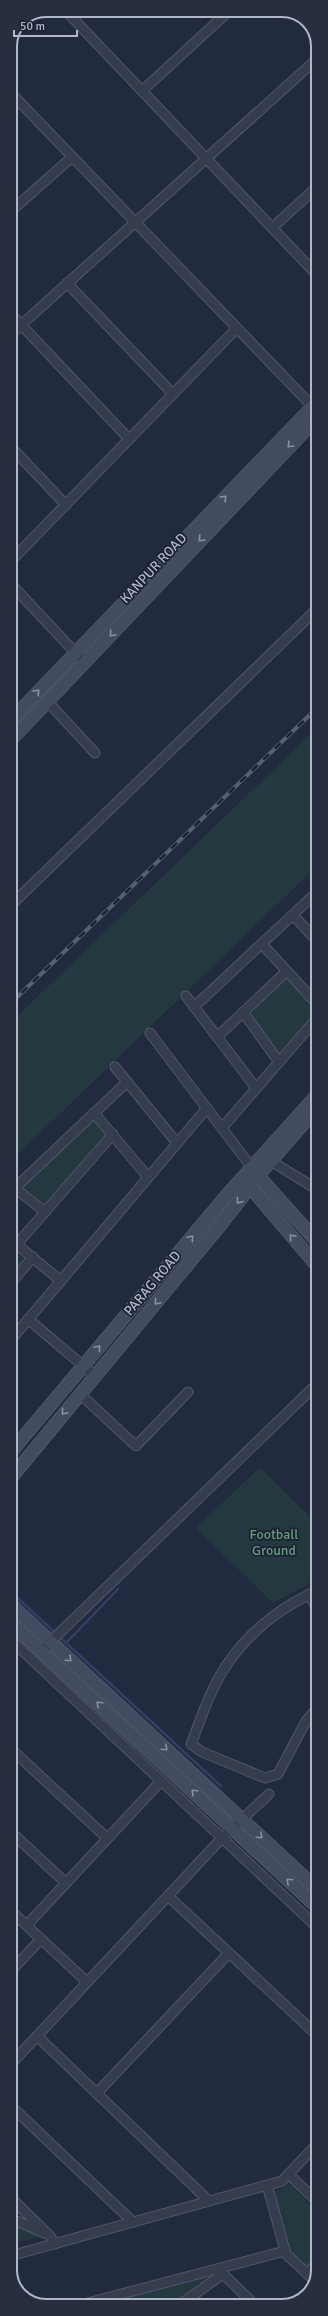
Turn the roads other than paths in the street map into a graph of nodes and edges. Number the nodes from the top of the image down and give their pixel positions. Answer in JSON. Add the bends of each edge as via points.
{"nodes":[{"id":1,"x":72,"y":17,"type":"edge"},
{"id":2,"x":222,"y":17,"type":"edge"},
{"id":3,"x":311,"y":64,"type":"edge"},
{"id":4,"x":142,"y":91,"type":"junction"},
{"id":5,"x":17,"y":102,"type":"edge"},
{"id":6,"x":72,"y":157,"type":"junction"},
{"id":7,"x":205,"y":158,"type":"junction"},
{"id":8,"x":311,"y":192,"type":"edge"},
{"id":9,"x":17,"y":206,"type":"edge"},
{"id":10,"x":135,"y":222,"type":"junction"},
{"id":11,"x":272,"y":228,"type":"junction"},
{"id":12,"x":311,"y":269,"type":"edge"},
{"id":13,"x":67,"y":284,"type":"junction"},
{"id":14,"x":17,"y":321,"type":"edge"},
{"id":15,"x":21,"y":325,"type":"junction"},
{"id":16,"x":237,"y":328,"type":"junction"},
{"id":17,"x":17,"y":329,"type":"edge"},
{"id":18,"x":173,"y":394,"type":"junction"},
{"id":19,"x":311,"y":403,"type":"edge"},
{"id":20,"x":311,"y":413,"type":"edge"},
{"id":21,"x":311,"y":413,"type":"edge"},
{"id":22,"x":129,"y":439,"type":"junction"},
{"id":23,"x":17,"y":453,"type":"edge"},
{"id":24,"x":66,"y":505,"type":"junction"},
{"id":25,"x":17,"y":555,"type":"edge"},
{"id":26,"x":17,"y":591,"type":"edge"},
{"id":27,"x":311,"y":615,"type":"edge"},
{"id":28,"x":75,"y":653,"type":"junction"},
{"id":29,"x":84,"y":662,"type":"junction"},
{"id":30,"x":47,"y":701,"type":"junction"},
{"id":31,"x":17,"y":714,"type":"edge"},
{"id":32,"x":17,"y":733,"type":"edge"},
{"id":33,"x":94,"y":753,"type":"dead end"},
{"id":34,"x":17,"y":899,"type":"edge"},
{"id":35,"x":311,"y":899,"type":"edge"},
{"id":36,"x":293,"y":915,"type":"junction"},
{"id":37,"x":311,"y":934,"type":"edge"},
{"id":38,"x":262,"y":944,"type":"junction"},
{"id":39,"x":287,"y":971,"type":"junction"},
{"id":40,"x":186,"y":996,"type":"dead end"},
{"id":41,"x":311,"y":997,"type":"edge"},
{"id":42,"x":194,"y":1007,"type":"junction"},
{"id":43,"x":242,"y":1012,"type":"junction"},
{"id":44,"x":311,"y":1025,"type":"edge"},
{"id":45,"x":150,"y":1033,"type":"dead end"},
{"id":46,"x":217,"y":1037,"type":"junction"},
{"id":47,"x":279,"y":1062,"type":"junction"},
{"id":48,"x":115,"y":1067,"type":"dead end"},
{"id":49,"x":127,"y":1082,"type":"junction"},
{"id":50,"x":256,"y":1088,"type":"junction"},
{"id":51,"x":311,"y":1103,"type":"edge"},
{"id":52,"x":206,"y":1108,"type":"junction"},
{"id":53,"x":94,"y":1113,"type":"junction"},
{"id":54,"x":311,"y":1114,"type":"edge"},
{"id":55,"x":222,"y":1128,"type":"junction"},
{"id":56,"x":112,"y":1134,"type":"junction"},
{"id":57,"x":177,"y":1143,"type":"junction"},
{"id":58,"x":267,"y":1159,"type":"junction"},
{"id":59,"x":256,"y":1172,"type":"junction"},
{"id":60,"x":148,"y":1177,"type":"junction"},
{"id":61,"x":17,"y":1182,"type":"edge"},
{"id":62,"x":311,"y":1186,"type":"edge"},
{"id":63,"x":250,"y":1187,"type":"junction"},
{"id":64,"x":17,"y":1189,"type":"edge"},
{"id":65,"x":46,"y":1212,"type":"junction"},
{"id":66,"x":311,"y":1235,"type":"edge"},
{"id":67,"x":17,"y":1239,"type":"edge"},
{"id":68,"x":17,"y":1245,"type":"edge"},
{"id":69,"x":33,"y":1258,"type":"junction"},
{"id":70,"x":311,"y":1259,"type":"edge"},
{"id":71,"x":17,"y":1276,"type":"edge"},
{"id":72,"x":61,"y":1281,"type":"junction"},
{"id":73,"x":28,"y":1319,"type":"junction"},
{"id":74,"x":17,"y":1331,"type":"edge"},
{"id":75,"x":83,"y":1366,"type":"junction"},
{"id":76,"x":95,"y":1376,"type":"junction"},
{"id":77,"x":311,"y":1390,"type":"edge"},
{"id":78,"x":188,"y":1392,"type":"dead end"},
{"id":79,"x":80,"y":1394,"type":"junction"},
{"id":80,"x":17,"y":1445,"type":"edge"},
{"id":81,"x":17,"y":1470,"type":"edge"},
{"id":82,"x":311,"y":1593,"type":"edge"},
{"id":83,"x":17,"y":1610,"type":"edge"},
{"id":84,"x":17,"y":1628,"type":"edge"},
{"id":85,"x":50,"y":1641,"type":"junction"},
{"id":86,"x":17,"y":1646,"type":"edge"},
{"id":87,"x":41,"y":1650,"type":"junction"},
{"id":88,"x":311,"y":1715,"type":"edge"},
{"id":89,"x":17,"y":1754,"type":"edge"},
{"id":90,"x":161,"y":1781,"type":"junction"},
{"id":91,"x":270,"y":1794,"type":"dead end"},
{"id":92,"x":241,"y":1819,"type":"junction"},
{"id":93,"x":232,"y":1828,"type":"junction"},
{"id":94,"x":17,"y":1838,"type":"edge"},
{"id":95,"x":107,"y":1838,"type":"junction"},
{"id":96,"x":222,"y":1838,"type":"junction"},
{"id":97,"x":66,"y":1883,"type":"junction"},
{"id":98,"x":311,"y":1884,"type":"edge"},
{"id":99,"x":168,"y":1896,"type":"junction"},
{"id":100,"x":311,"y":1901,"type":"edge"},
{"id":101,"x":17,"y":1916,"type":"edge"},
{"id":102,"x":311,"y":1921,"type":"edge"},
{"id":103,"x":27,"y":1925,"type":"junction"},
{"id":104,"x":41,"y":1939,"type":"junction"},
{"id":105,"x":229,"y":1954,"type":"junction"},
{"id":106,"x":17,"y":1965,"type":"edge"},
{"id":107,"x":87,"y":1982,"type":"junction"},
{"id":108,"x":311,"y":2030,"type":"edge"},
{"id":109,"x":37,"y":2036,"type":"junction"},
{"id":110,"x":17,"y":2057,"type":"edge"},
{"id":111,"x":97,"y":2093,"type":"junction"},
{"id":112,"x":17,"y":2112,"type":"edge"},
{"id":113,"x":311,"y":2150,"type":"edge"},
{"id":114,"x":288,"y":2174,"type":"junction"},
{"id":115,"x":267,"y":2185,"type":"junction"},
{"id":116,"x":311,"y":2195,"type":"edge"},
{"id":117,"x":209,"y":2201,"type":"junction"},
{"id":118,"x":17,"y":2204,"type":"edge"},
{"id":119,"x":17,"y":2222,"type":"edge"},
{"id":120,"x":133,"y":2222,"type":"junction"},
{"id":121,"x":53,"y":2240,"type":"junction"},
{"id":122,"x":285,"y":2251,"type":"junction"},
{"id":123,"x":17,"y":2253,"type":"edge"},
{"id":124,"x":221,"y":2271,"type":"junction"},
{"id":125,"x":310,"y":2276,"type":"edge"},
{"id":126,"x":105,"y":2299,"type":"edge"},
{"id":127,"x":187,"y":2299,"type":"edge"},
{"id":128,"x":249,"y":2299,"type":"edge"}],
"edges":[{"from":1,"to":4,"type":"street"},
{"from":2,"to":4,"type":"street"},
{"from":3,"to":7,"type":"street"},
{"from":4,"to":7,"type":"street"},
{"from":5,"to":6,"type":"street"},
{"from":6,"to":9,"type":"street"},
{"from":6,"to":10,"type":"street"},
{"from":7,"to":10,"type":"street"},
{"from":7,"to":11,"type":"street"},
{"from":8,"to":11,"type":"street"},
{"from":10,"to":13,"type":"street"},
{"from":10,"to":16,"type":"street"},
{"from":11,"to":12,"type":"street"},
{"from":13,"to":15,"type":"street"},
{"from":13,"to":18,"type":"street"},
{"from":14,"to":15,"type":"street"},
{"from":15,"to":17,"type":"street"},
{"from":15,"to":22,"type":"street"},
{"from":16,"to":18,"type":"street"},
{"from":16,"to":19,"type":"street"},
{"from":18,"to":22,"type":"street"},
{"from":28,"to":20,"type":"street","one_way":true},
{"from":21,"to":29,"type":"street","name":"KANPUR ROAD","one_way":true},
{"from":22,"to":24,"type":"street"},
{"from":23,"to":24,"type":"street"},
{"from":24,"to":25,"type":"street"},
{"from":26,"to":28,"type":"street"},
{"from":27,"to":34,"type":"street"},
{"from":28,"to":29,"type":"street"},
{"from":31,"to":28,"type":"street","one_way":true},
{"from":29,"to":30,"type":"street","name":"KANPUR ROAD"},
{"from":30,"to":32,"type":"street","name":"KANPUR ROAD"},
{"from":30,"to":33,"type":"street"},
{"from":35,"to":36,"type":"street"},
{"from":36,"to":37,"type":"street"},
{"from":36,"to":38,"type":"street"},
{"from":38,"to":39,"type":"street"},
{"from":38,"to":42,"type":"street"},
{"from":39,"to":41,"type":"street"},
{"from":39,"to":43,"type":"street"},
{"from":40,"to":42,"type":"street"},
{"from":42,"to":46,"type":"street"},
{"from":43,"to":46,"type":"street"},
{"from":43,"to":47,"type":"street"},
{"from":44,"to":47,"type":"street"},
{"from":45,"to":52,"type":"street"},
{"from":46,"to":50,"type":"street"},
{"from":47,"to":50,"type":"street"},
{"from":48,"to":49,"type":"street"},
{"from":49,"to":53,"type":"street"},
{"from":49,"to":57,"type":"street"},
{"from":50,"to":55,"type":"street"},
{"from":51,"to":58,"type":"street","name":"PARAG ROAD"},
{"from":52,"to":55,"type":"street"},
{"from":52,"to":57,"type":"street"},
{"from":53,"to":56,"type":"street"},
{"from":53,"to":61,"type":"street"},
{"from":54,"to":58,"type":"street","name":"PARAG ROAD"},
{"from":55,"to":59,"type":"street"},
{"from":56,"to":60,"type":"street"},
{"from":56,"to":65,"type":"street"},
{"from":57,"to":60,"type":"street"},
{"from":58,"to":59,"type":"street","name":"PARAG ROAD"},
{"from":58,"to":62,"type":"street"},
{"from":59,"to":63,"type":"street"},
{"from":59,"to":66,"type":"street"},
{"from":75,"to":59,"type":"street","name":"PARAG ROAD","one_way":true},
{"from":60,"to":72,"type":"street"},
{"from":70,"to":63,"type":"street","one_way":true},
{"from":63,"to":76,"type":"street","name":"PARAG ROAD","one_way":true},
{"from":64,"to":65,"type":"street"},
{"from":65,"to":67,"type":"street"},
{"from":68,"to":69,"type":"street"},
{"from":69,"to":71,"type":"street"},
{"from":69,"to":72,"type":"street"},
{"from":72,"to":73,"type":"street"},
{"from":73,"to":74,"type":"street"},
{"from":73,"to":75,"type":"street"},
{"from":75,"to":76,"type":"street"},
{"from":75,"to":80,"type":"street","name":"PARAG ROAD"},
{"from":76,"to":79,"type":"street","name":"PARAG ROAD"},
{"from":77,"to":85,"type":"street"},
{"from":78,"to":79,"type":"street","via":[[136,1446]]},
{"from":79,"to":81,"type":"street","name":"PARAG ROAD","one_way":true},
{"from":82,"to":88,"type":"street","via":[[299,1598],[256,1631],[228,1662],[209,1698],[191,1744],[202,1752],[265,1778],[278,1774]]},
{"from":83,"to":85,"type":"street"},
{"from":84,"to":87,"type":"street"},
{"from":85,"to":87,"type":"street"},
{"from":85,"to":92,"type":"street","one_way":true},
{"from":86,"to":90,"type":"street"},
{"from":93,"to":87,"type":"street","one_way":true},
{"from":89,"to":95,"type":"street"},
{"from":90,"to":95,"type":"street"},
{"from":90,"to":96,"type":"street"},
{"from":91,"to":92,"type":"street"},
{"from":92,"to":93,"type":"street"},
{"from":92,"to":98,"type":"street","one_way":true},
{"from":93,"to":96,"type":"street"},
{"from":100,"to":93,"type":"street","one_way":true},
{"from":94,"to":97,"type":"street"},
{"from":95,"to":97,"type":"street"},
{"from":96,"to":99,"type":"street"},
{"from":96,"to":102,"type":"street"},
{"from":97,"to":103,"type":"street"},
{"from":99,"to":105,"type":"street"},
{"from":99,"to":107,"type":"street"},
{"from":101,"to":103,"type":"street"},
{"from":103,"to":104,"type":"street"},
{"from":104,"to":106,"type":"street"},
{"from":104,"to":107,"type":"street"},
{"from":105,"to":108,"type":"street"},
{"from":105,"to":111,"type":"street"},
{"from":107,"to":109,"type":"street"},
{"from":109,"to":110,"type":"street"},
{"from":109,"to":111,"type":"street"},
{"from":111,"to":117,"type":"street"},
{"from":112,"to":120,"type":"street"},
{"from":113,"to":114,"type":"street"},
{"from":114,"to":115,"type":"street","via":[[282,2181]]},
{"from":114,"to":116,"type":"street"},
{"from":115,"to":117,"type":"street"},
{"from":115,"to":122,"type":"street"},
{"from":117,"to":120,"type":"street"},
{"from":118,"to":121,"type":"street"},
{"from":119,"to":121,"type":"street"},
{"from":120,"to":121,"type":"street"},
{"from":121,"to":123,"type":"street"},
{"from":122,"to":124,"type":"street"},
{"from":122,"to":125,"type":"street"},
{"from":124,"to":126,"type":"street"},
{"from":124,"to":127,"type":"street"},
{"from":124,"to":128,"type":"street"}]}
